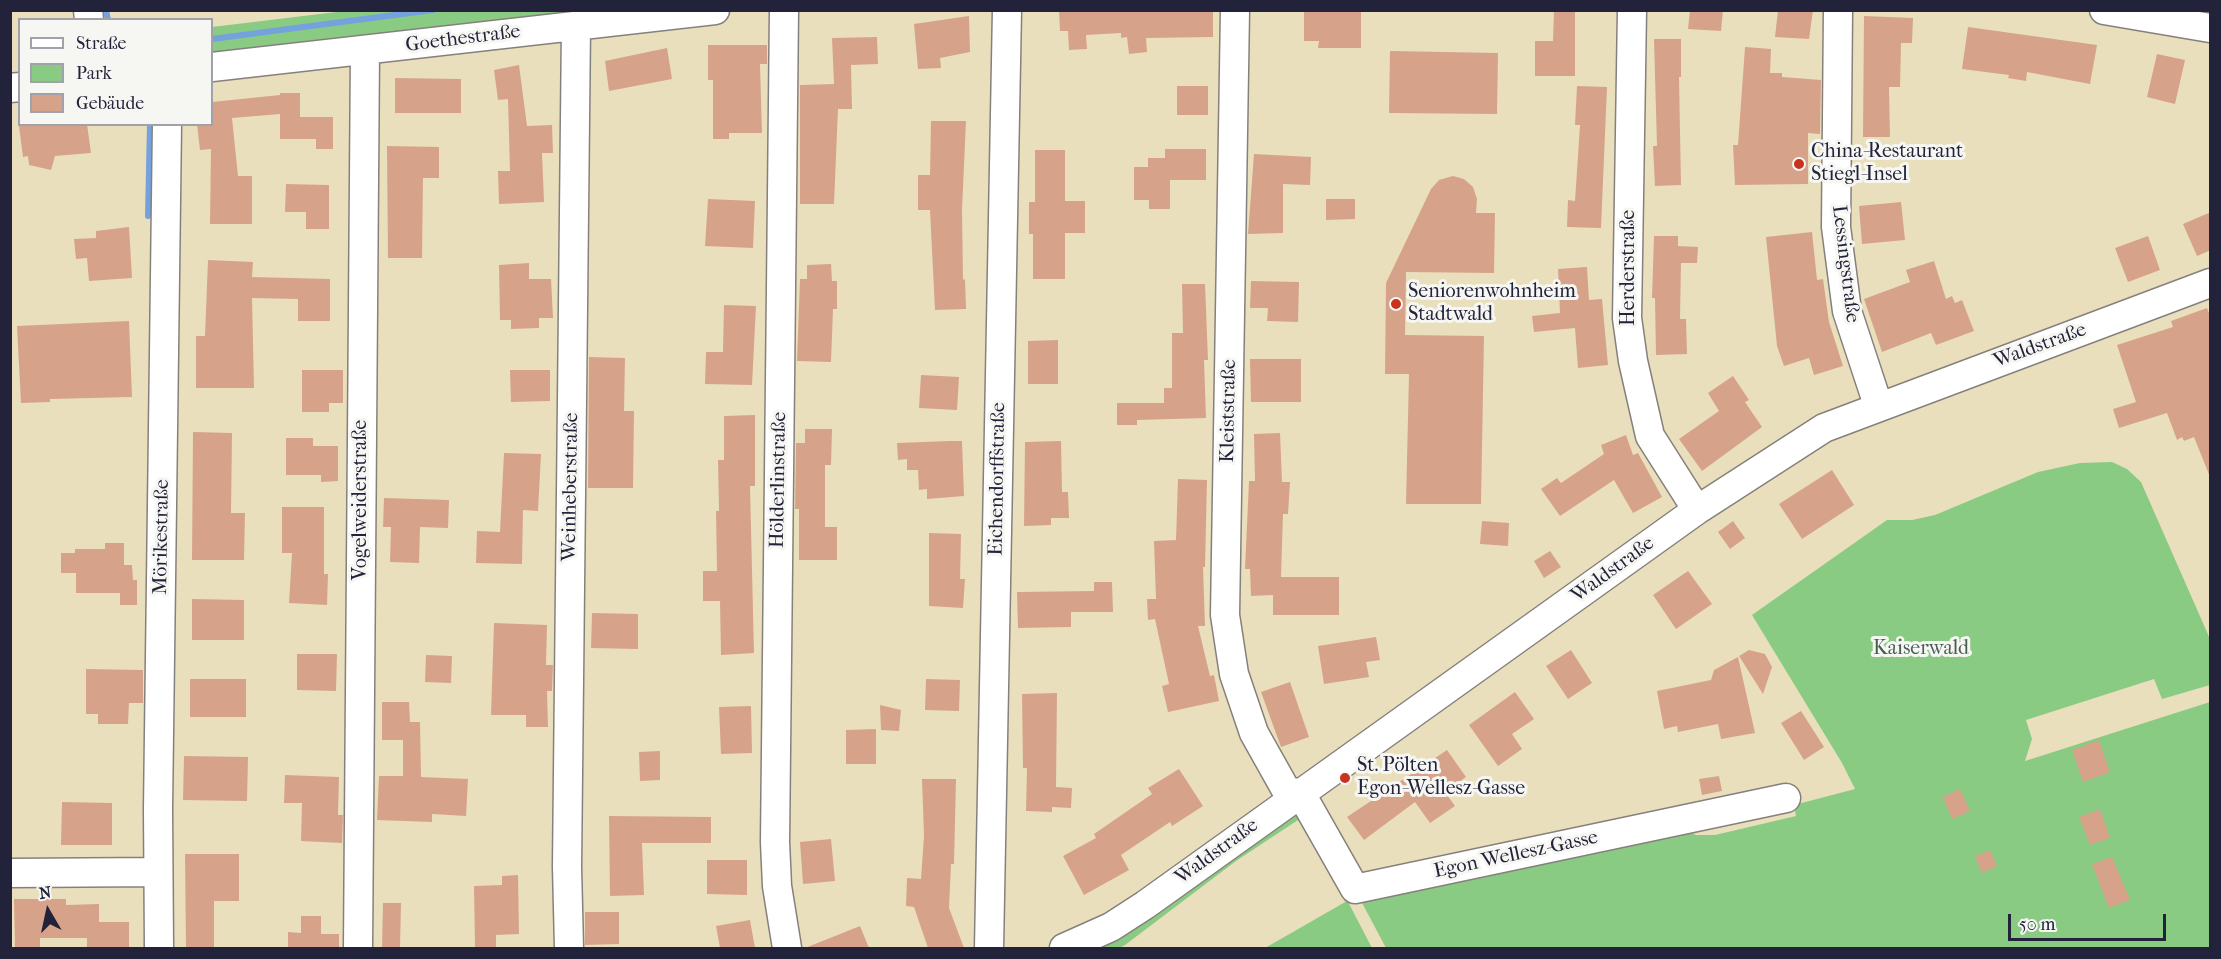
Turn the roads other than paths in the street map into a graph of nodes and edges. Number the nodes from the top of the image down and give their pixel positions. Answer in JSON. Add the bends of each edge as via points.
{"nodes":[{"id":1,"x":715,"y":10,"type":"edge"},
{"id":2,"x":784,"y":10,"type":"edge"},
{"id":3,"x":1007,"y":10,"type":"edge"},
{"id":4,"x":1235,"y":10,"type":"edge"},
{"id":5,"x":1632,"y":10,"type":"edge"},
{"id":6,"x":1838,"y":10,"type":"edge"},
{"id":7,"x":2104,"y":10,"type":"edge"},
{"id":8,"x":576,"y":26,"type":"junction"},
{"id":9,"x":2211,"y":28,"type":"edge"},
{"id":10,"x":365,"y":51,"type":"junction"},
{"id":11,"x":213,"y":67,"type":"edge"},
{"id":12,"x":167,"y":126,"type":"edge"},
{"id":13,"x":2211,"y":283,"type":"edge"},
{"id":14,"x":1878,"y":405,"type":"junction"},
{"id":15,"x":1697,"y":510,"type":"junction"},
{"id":16,"x":1295,"y":795,"type":"junction"},
{"id":17,"x":1786,"y":798,"type":"dead end"},
{"id":18,"x":158,"y":872,"type":"junction"},
{"id":19,"x":10,"y":873,"type":"edge"},
{"id":20,"x":159,"y":948,"type":"edge"},
{"id":21,"x":358,"y":948,"type":"edge"},
{"id":22,"x":569,"y":948,"type":"edge"},
{"id":23,"x":787,"y":948,"type":"edge"},
{"id":24,"x":989,"y":948,"type":"edge"},
{"id":25,"x":1064,"y":948,"type":"edge"}],
"edges":[{"from":1,"to":8,"type":"street","name":"Goethestraße"},
{"from":2,"to":23,"type":"street","name":"Hölderlinstraße","via":[[775,842]]},
{"from":3,"to":24,"type":"street","name":"Eichendorffstraße"},
{"from":4,"to":16,"type":"street","name":"Kleiststraße","via":[[1226,615],[1234,674],[1254,733]]},
{"from":5,"to":15,"type":"street","name":"Herderstraße","via":[[1627,318],[1650,436]]},
{"from":6,"to":14,"type":"street","name":"Lessingstraße","via":[[1836,227],[1847,310]]},
{"from":7,"to":9,"type":"street"},
{"from":8,"to":10,"type":"street","name":"Goethestraße"},
{"from":8,"to":22,"type":"street","name":"Weinheberstraße"},
{"from":10,"to":11,"type":"street","name":"Goethestraße"},
{"from":10,"to":21,"type":"street","name":"Vogelweiderstraße"},
{"from":12,"to":18,"type":"street","name":"Mörikestraße"},
{"from":13,"to":14,"type":"street","name":"Waldstraße"},
{"from":14,"to":15,"type":"street","name":"Waldstraße","via":[[1824,428]]},
{"from":15,"to":16,"type":"street","name":"Waldstraße"},
{"from":16,"to":17,"type":"street","name":"Egon Wellesz-Gasse","via":[[1354,889]]},
{"from":16,"to":25,"type":"street","name":"Waldstraße","via":[[1145,905],[1111,927]]},
{"from":18,"to":19,"type":"street"},
{"from":18,"to":20,"type":"street","name":"Mörikestraße"}]}
